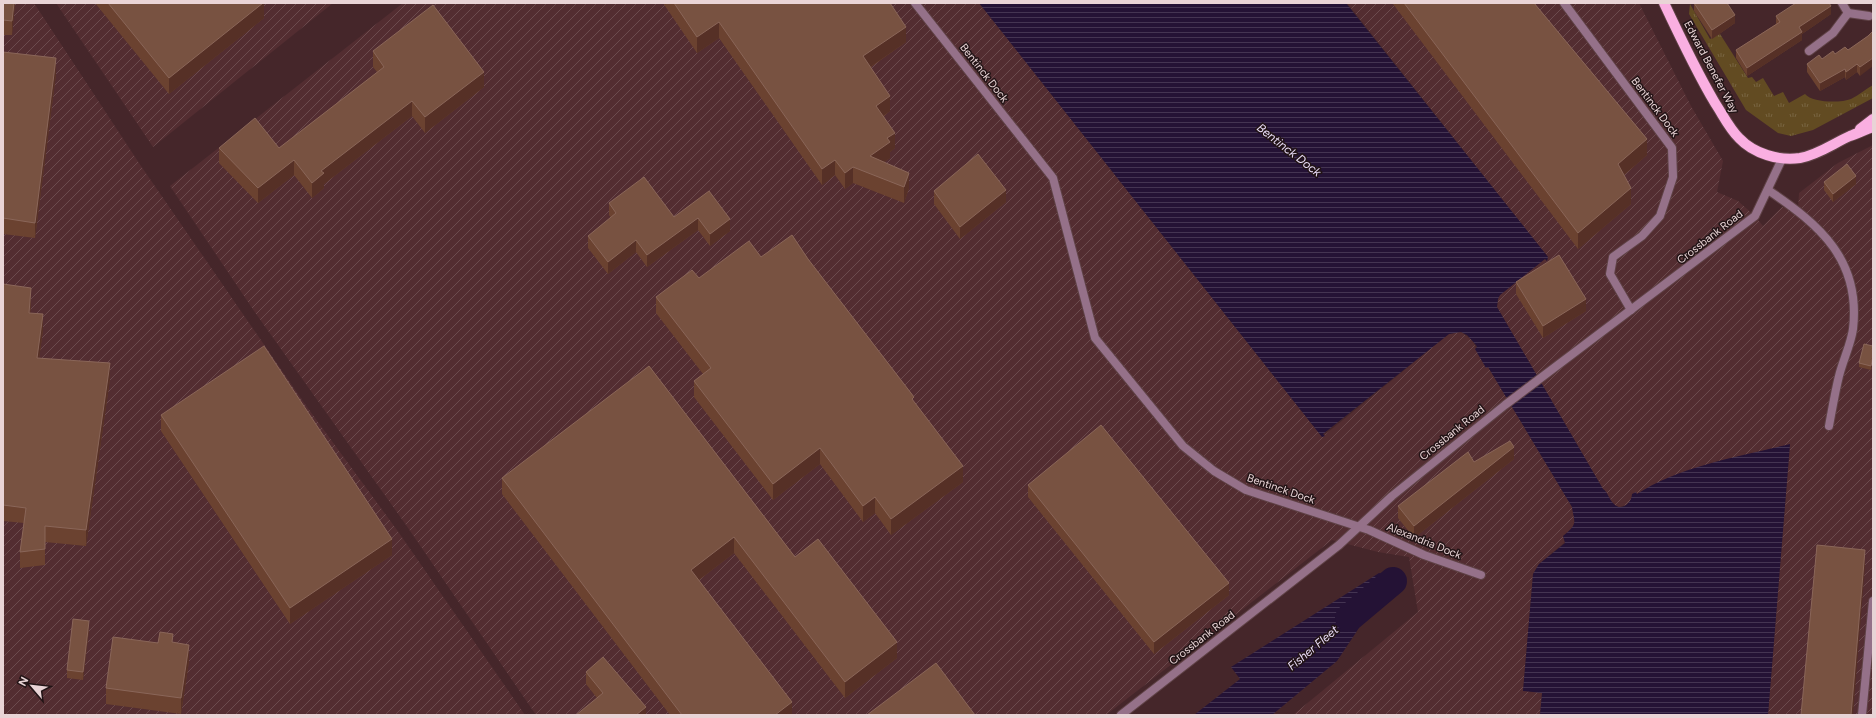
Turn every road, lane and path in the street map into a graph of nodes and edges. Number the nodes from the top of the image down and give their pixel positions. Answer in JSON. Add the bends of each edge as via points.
{"nodes":[{"id":1,"x":915,"y":3,"type":"edge"},
{"id":2,"x":1564,"y":3,"type":"edge"},
{"id":3,"x":1664,"y":3,"type":"edge"},
{"id":4,"x":1842,"y":3,"type":"edge"},
{"id":5,"x":1848,"y":13,"type":"junction"},
{"id":6,"x":1869,"y":16,"type":"dead end"},
{"id":7,"x":1809,"y":50,"type":"dead end"},
{"id":8,"x":1873,"y":119,"type":"edge"},
{"id":9,"x":1873,"y":127,"type":"edge"},
{"id":10,"x":1850,"y":136,"type":"junction"},
{"id":11,"x":1782,"y":159,"type":"junction"},
{"id":12,"x":1768,"y":190,"type":"junction"},
{"id":13,"x":1630,"y":310,"type":"junction"},
{"id":14,"x":1829,"y":426,"type":"dead end"},
{"id":15,"x":1359,"y":527,"type":"junction"},
{"id":16,"x":1481,"y":575,"type":"dead end"},
{"id":17,"x":1873,"y":601,"type":"edge"},
{"id":18,"x":1121,"y":715,"type":"edge"},
{"id":19,"x":1862,"y":715,"type":"edge"}],
"edges":[{"from":1,"to":15,"type":"street","name":"Bentinck Dock","via":[[1053,178],[1095,338],[1183,446],[1214,471],[1246,490]]},
{"from":2,"to":13,"type":"street","name":"Bentinck Dock","via":[[1672,148],[1673,177],[1660,216],[1642,236],[1613,256],[1610,274]]},
{"from":3,"to":11,"type":"main road","name":"Edward Benefer Way","via":[[1703,83],[1730,127],[1740,140],[1755,150]]},
{"from":4,"to":5,"type":"street"},
{"from":5,"to":6,"type":"street"},
{"from":5,"to":7,"type":"street","via":[[1833,33]]},
{"from":8,"to":10,"type":"main road","name":"Edward Benefer Way"},
{"from":9,"to":10,"type":"main road","name":"Edward Benefer Way"},
{"from":10,"to":11,"type":"main road","name":"Edward Benefer Way","via":[[1819,152],[1801,158]]},
{"from":11,"to":12,"type":"street","name":"Crossbank Road"},
{"from":12,"to":13,"type":"street","name":"Crossbank Road","via":[[1755,216]]},
{"from":12,"to":14,"type":"street","via":[[1798,210],[1823,233],[1847,270],[1854,299],[1853,330],[1839,376]]},
{"from":13,"to":15,"type":"street","name":"Crossbank Road","via":[[1505,404],[1392,496]]},
{"from":15,"to":16,"type":"street","name":"Alexandria Dock","via":[[1424,555]]},
{"from":15,"to":18,"type":"street","name":"Crossbank Road"},
{"from":17,"to":19,"type":"street"}]}
